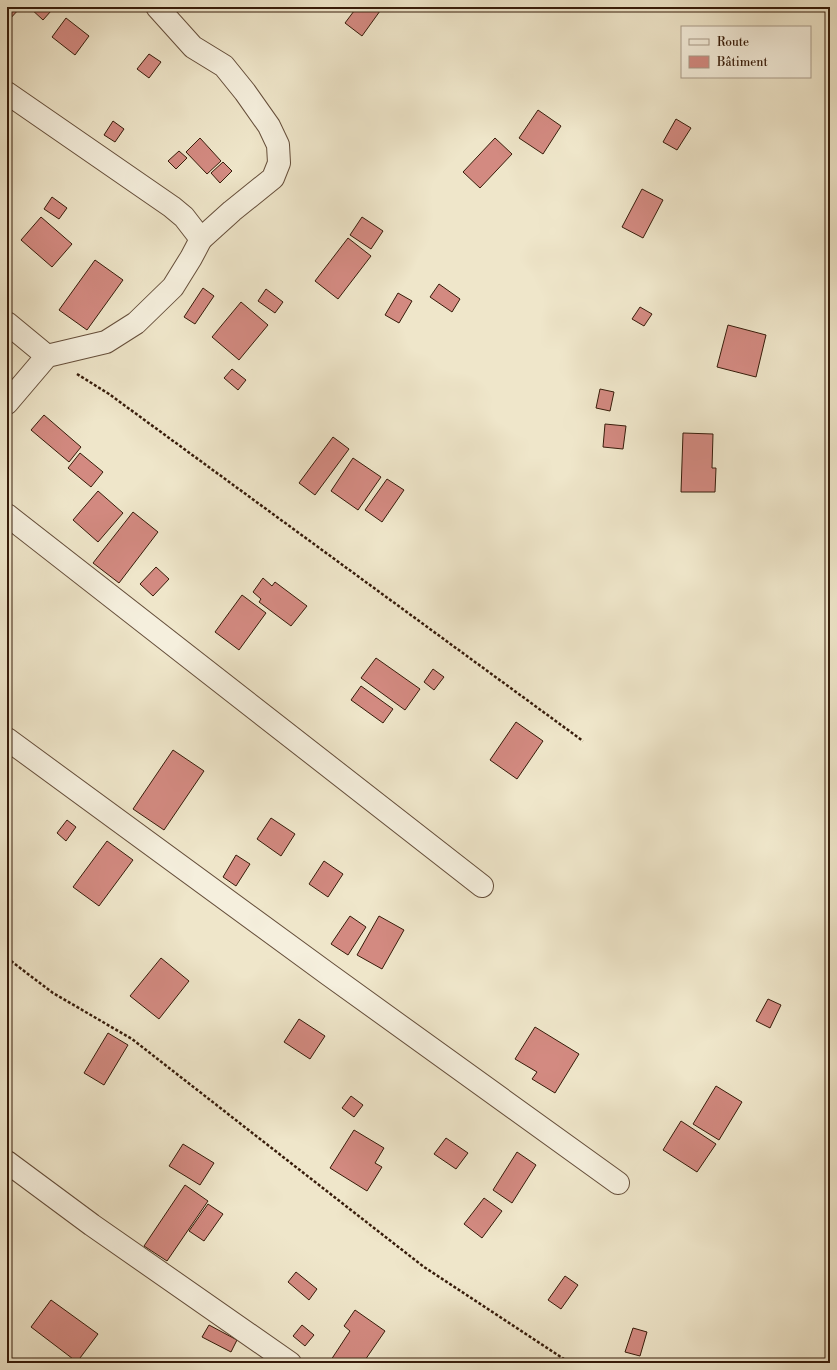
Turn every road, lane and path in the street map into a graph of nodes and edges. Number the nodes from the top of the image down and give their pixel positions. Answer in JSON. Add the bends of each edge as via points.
{"nodes":[{"id":1,"x":157,"y":7,"type":"edge"},
{"id":2,"x":7,"y":93,"type":"edge"},
{"id":3,"x":201,"y":239,"type":"junction"},
{"id":4,"x":7,"y":323,"type":"edge"},
{"id":5,"x":47,"y":356,"type":"junction"},
{"id":6,"x":7,"y":403,"type":"edge"},
{"id":7,"x":7,"y":515,"type":"edge"},
{"id":8,"x":7,"y":739,"type":"edge"},
{"id":9,"x":583,"y":741,"type":"dead end"},
{"id":10,"x":482,"y":886,"type":"dead end"},
{"id":11,"x":7,"y":958,"type":"edge"},
{"id":12,"x":7,"y":1162,"type":"edge"},
{"id":13,"x":618,"y":1183,"type":"dead end"},
{"id":14,"x":290,"y":1363,"type":"edge"},
{"id":15,"x":570,"y":1363,"type":"edge"}],
"edges":[{"from":1,"to":3,"type":"street","via":[[193,47],[224,66],[269,126],[278,145],[279,163],[273,178]]},
{"from":2,"to":3,"type":"street","via":[[172,207],[184,217]]},
{"from":3,"to":5,"type":"street","via":[[173,287],[136,323],[106,342]]},
{"from":4,"to":5,"type":"street"},
{"from":5,"to":6,"type":"street"},
{"from":5,"to":9,"type":"path","via":[[109,394]]},
{"from":7,"to":10,"type":"street"},
{"from":8,"to":13,"type":"street"},
{"from":11,"to":15,"type":"path","via":[[53,992],[132,1039],[424,1267]]},
{"from":12,"to":14,"type":"street","via":[[92,1225]]}]}
